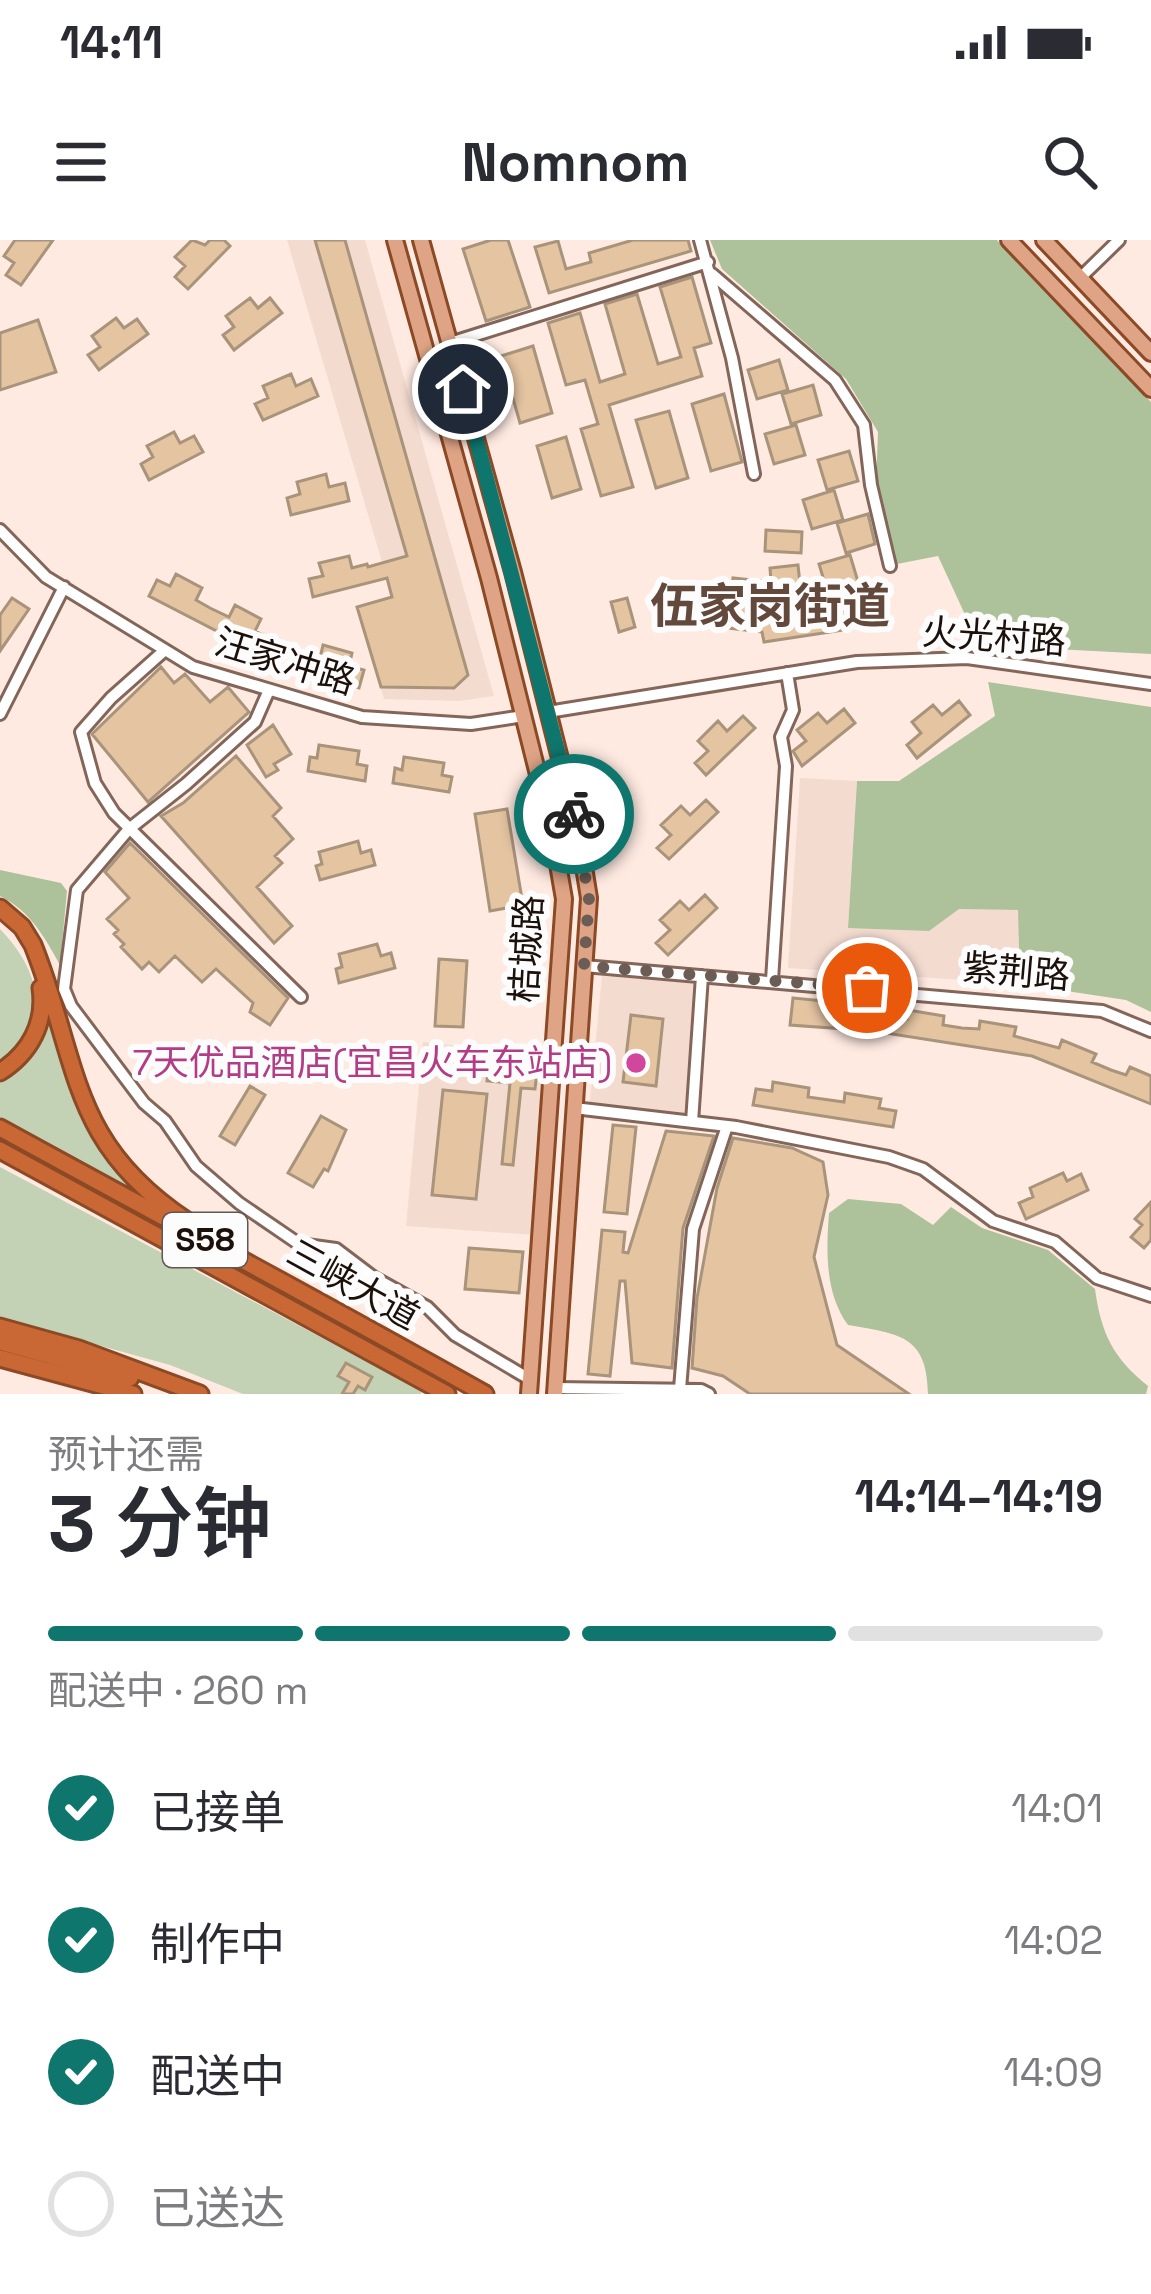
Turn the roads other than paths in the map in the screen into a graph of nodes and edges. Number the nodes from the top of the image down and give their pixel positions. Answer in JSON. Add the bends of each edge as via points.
{"nodes":[{"id":1,"x":395,"y":240,"type":"edge"},
{"id":2,"x":422,"y":240,"type":"edge"},
{"id":3,"x":700,"y":240,"type":"edge"},
{"id":4,"x":1010,"y":240,"type":"edge"},
{"id":5,"x":1045,"y":240,"type":"edge"},
{"id":6,"x":1119,"y":240,"type":"edge"},
{"id":7,"x":710,"y":268,"type":"junction"},
{"id":8,"x":1080,"y":278,"type":"junction"},
{"id":9,"x":450,"y":344,"type":"junction"},
{"id":10,"x":1151,"y":353,"type":"edge"},
{"id":11,"x":1151,"y":389,"type":"edge"},
{"id":12,"x":754,"y":474,"type":"dead end"},
{"id":13,"x":0,"y":530,"type":"edge"},
{"id":14,"x":890,"y":566,"type":"dead end"},
{"id":15,"x":64,"y":587,"type":"junction"},
{"id":16,"x":165,"y":650,"type":"junction"},
{"id":17,"x":787,"y":673,"type":"junction"},
{"id":18,"x":1151,"y":684,"type":"edge"},
{"id":19,"x":269,"y":690,"type":"junction"},
{"id":20,"x":548,"y":712,"type":"junction"},
{"id":21,"x":0,"y":714,"type":"edge"},
{"id":22,"x":524,"y":716,"type":"junction"},
{"id":23,"x":129,"y":829,"type":"junction"},
{"id":24,"x":0,"y":908,"type":"edge"},
{"id":25,"x":0,"y":920,"type":"edge"},
{"id":26,"x":584,"y":966,"type":"junction"},
{"id":27,"x":702,"y":976,"type":"junction"},
{"id":28,"x":772,"y":980,"type":"junction"},
{"id":29,"x":301,"y":997,"type":"dead end"},
{"id":30,"x":1151,"y":1031,"type":"edge"},
{"id":31,"x":0,"y":1072,"type":"edge"},
{"id":32,"x":574,"y":1108,"type":"junction"},
{"id":33,"x":692,"y":1122,"type":"junction"},
{"id":34,"x":727,"y":1126,"type":"junction"},
{"id":35,"x":0,"y":1128,"type":"edge"},
{"id":36,"x":0,"y":1150,"type":"edge"},
{"id":37,"x":240,"y":1256,"type":"junction"},
{"id":38,"x":1151,"y":1295,"type":"edge"},
{"id":39,"x":0,"y":1327,"type":"edge"},
{"id":40,"x":0,"y":1342,"type":"edge"},
{"id":41,"x":0,"y":1358,"type":"edge"},
{"id":42,"x":530,"y":1387,"type":"edge"},
{"id":43,"x":680,"y":1390,"type":"junction"},
{"id":44,"x":555,"y":1391,"type":"edge"},
{"id":45,"x":133,"y":1394,"type":"edge"},
{"id":46,"x":196,"y":1394,"type":"edge"},
{"id":47,"x":448,"y":1394,"type":"edge"},
{"id":48,"x":485,"y":1394,"type":"edge"},
{"id":49,"x":709,"y":1394,"type":"edge"}],
"edges":[{"from":1,"to":22,"type":"main road","name":"桔城路"},
{"from":2,"to":9,"type":"main road","name":"桔城路"},
{"from":3,"to":7,"type":"street"},
{"from":4,"to":11,"type":"main road"},
{"from":5,"to":8,"type":"main road"},
{"from":6,"to":8,"type":"street"},
{"from":7,"to":9,"type":"street"},
{"from":7,"to":12,"type":"street"},
{"from":7,"to":14,"type":"street","via":[[835,380],[864,425]]},
{"from":8,"to":10,"type":"main road"},
{"from":9,"to":20,"type":"main road","name":"桔城路"},
{"from":13,"to":15,"type":"street","name":"汪家冲路"},
{"from":15,"to":16,"type":"street","name":"汪家冲路"},
{"from":15,"to":21,"type":"street"},
{"from":16,"to":19,"type":"street","name":"汪家冲路"},
{"from":16,"to":23,"type":"street","via":[[81,732],[95,783]]},
{"from":17,"to":18,"type":"street","name":"火光村路","via":[[967,658]]},
{"from":17,"to":20,"type":"street","name":"火光村路"},
{"from":17,"to":28,"type":"street","via":[[794,710],[780,747],[786,766]]},
{"from":19,"to":22,"type":"street","name":"汪家冲路","via":[[362,717],[471,724]]},
{"from":19,"to":23,"type":"street","via":[[255,722]]},
{"from":20,"to":26,"type":"main road","name":"桔城路","via":[[589,898]]},
{"from":22,"to":42,"type":"main road","name":"桔城路","via":[[564,899]]},
{"from":23,"to":29,"type":"street"},
{"from":23,"to":42,"type":"street","via":[[77,890],[64,989],[94,1040],[196,1166],[239,1203],[299,1244],[336,1249]]},
{"from":24,"to":37,"type":"highway","via":[[33,945],[72,1073],[102,1139],[155,1200]]},
{"from":25,"to":31,"type":"highway","via":[[33,961],[43,999],[29,1046]]},
{"from":26,"to":27,"type":"street","name":"紫荆路"},
{"from":26,"to":32,"type":"main road","name":"桔城路"},
{"from":27,"to":28,"type":"street","name":"紫荆路"},
{"from":27,"to":33,"type":"street"},
{"from":28,"to":30,"type":"street","name":"紫荆路","via":[[1102,1011]]},
{"from":32,"to":33,"type":"street"},
{"from":32,"to":44,"type":"main road","name":"桔城路"},
{"from":33,"to":34,"type":"street"},
{"from":34,"to":38,"type":"street","via":[[923,1169],[993,1221],[1035,1232],[1097,1278]]},
{"from":34,"to":43,"type":"street","via":[[694,1229]]},
{"from":35,"to":37,"type":"highway","name":"三峡大道","number":"S58"},
{"from":36,"to":47,"type":"highway","name":"三峡大道","number":"S58"},
{"from":37,"to":48,"type":"highway","name":"三峡大道","number":"S58"},
{"from":39,"to":46,"type":"highway"},
{"from":40,"to":46,"type":"highway"},
{"from":41,"to":45,"type":"highway"},
{"from":43,"to":44,"type":"street"},
{"from":43,"to":49,"type":"street"}]}
